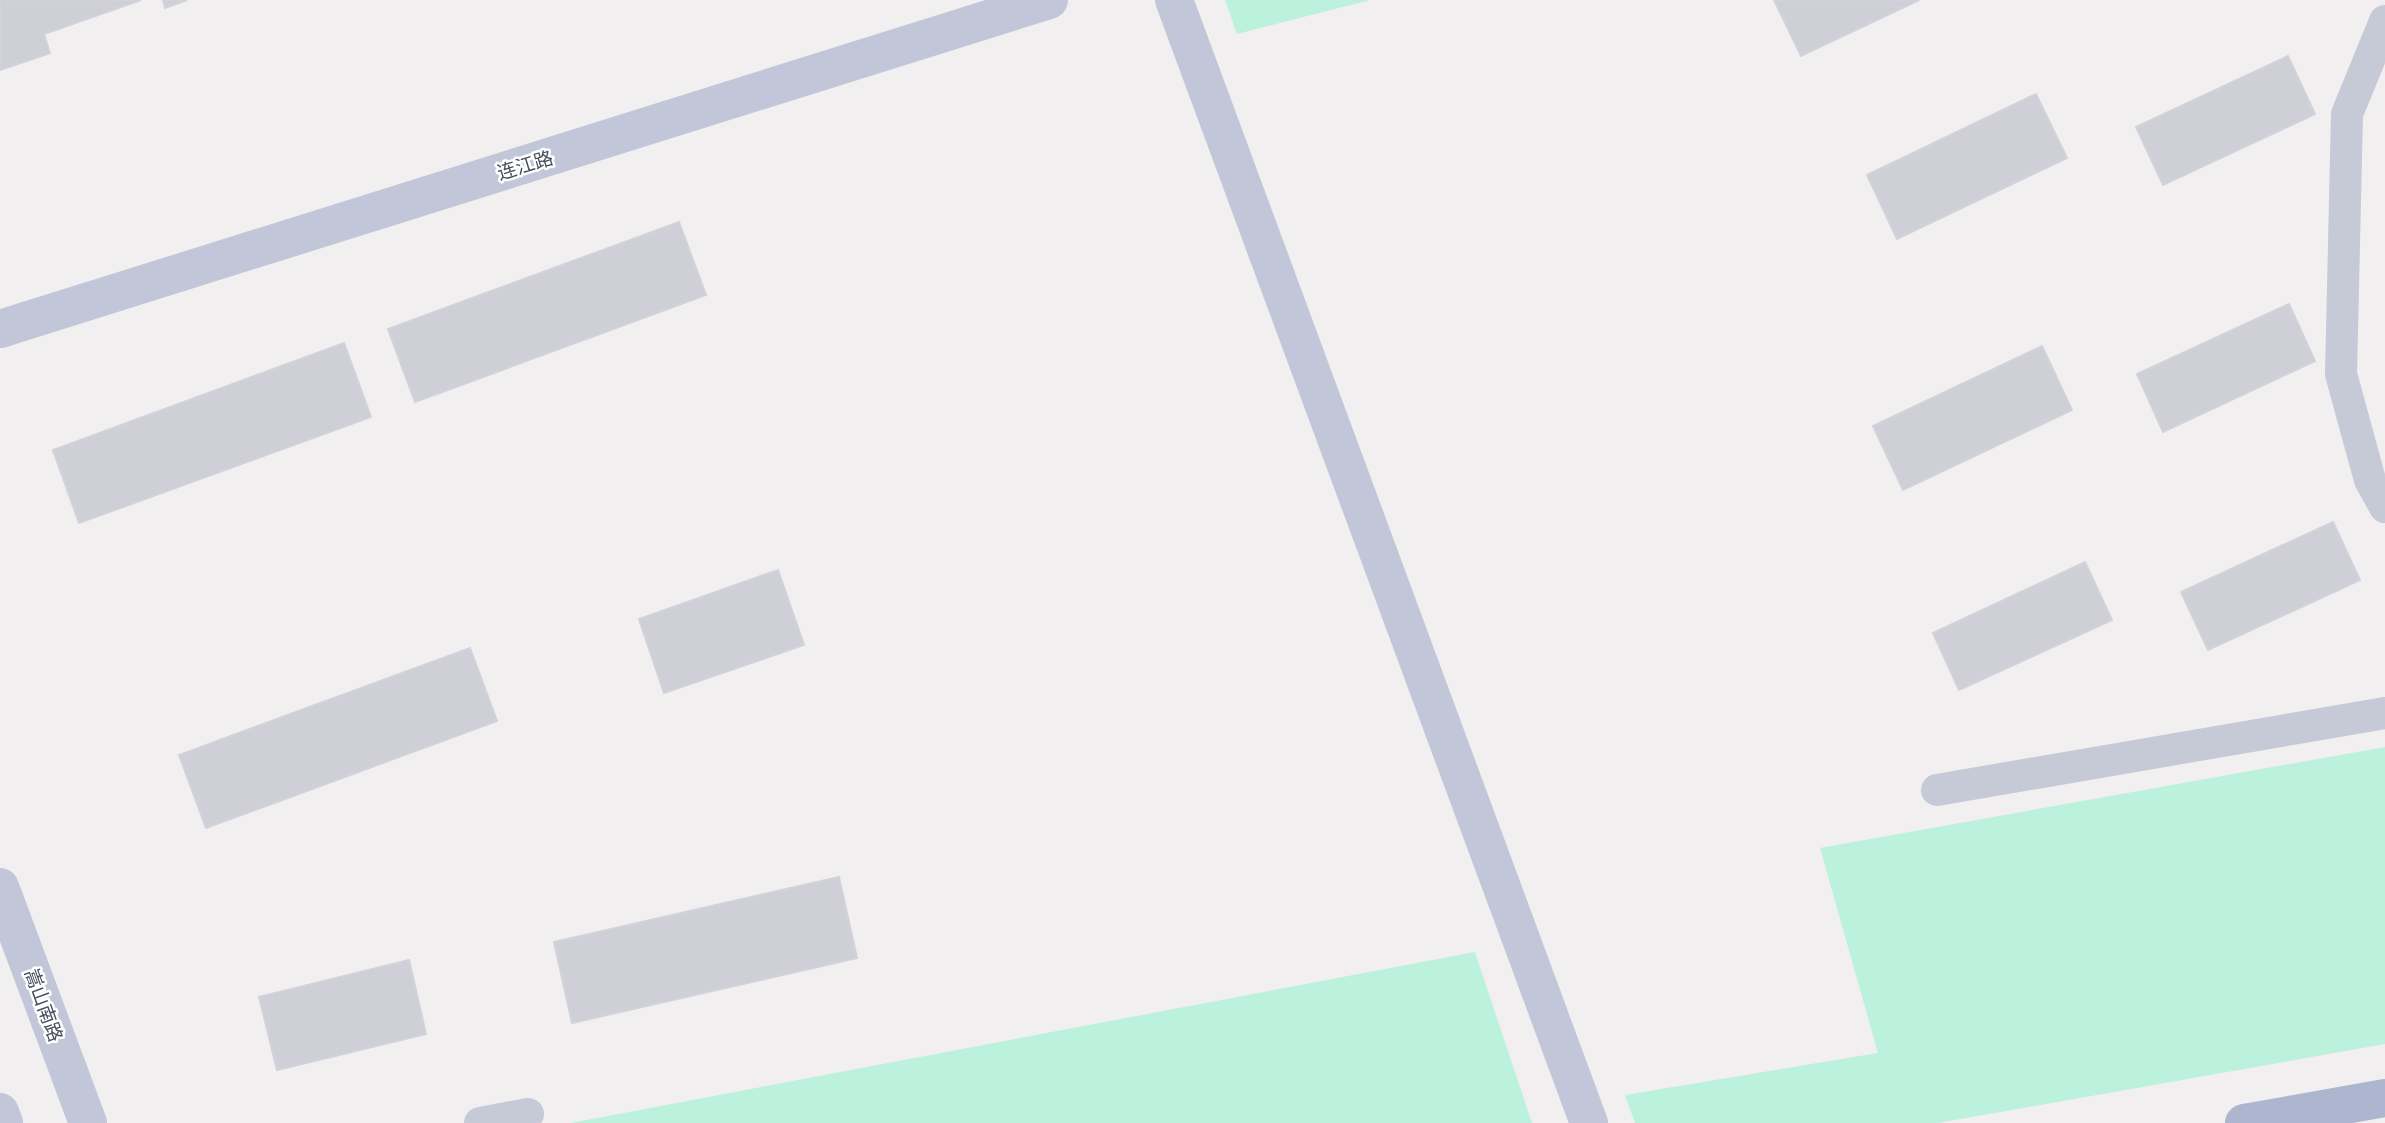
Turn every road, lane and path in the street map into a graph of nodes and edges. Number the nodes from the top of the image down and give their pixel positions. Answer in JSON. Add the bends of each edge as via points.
{"nodes":[{"id":1,"x":1049,"y":0,"type":"edge"},
{"id":2,"x":1174,"y":0,"type":"edge"},
{"id":3,"x":2385,"y":21,"type":"edge"},
{"id":4,"x":0,"y":329,"type":"edge"},
{"id":5,"x":2385,"y":507,"type":"edge"},
{"id":6,"x":2385,"y":713,"type":"edge"},
{"id":7,"x":1937,"y":790,"type":"dead end"},
{"id":8,"x":0,"y":887,"type":"edge"},
{"id":9,"x":2385,"y":1098,"type":"edge"},
{"id":10,"x":0,"y":1112,"type":"edge"},
{"id":11,"x":528,"y":1114,"type":"dead end"},
{"id":12,"x":4,"y":1123,"type":"edge"},
{"id":13,"x":88,"y":1123,"type":"edge"},
{"id":14,"x":480,"y":1123,"type":"edge"},
{"id":15,"x":1589,"y":1123,"type":"edge"},
{"id":16,"x":2244,"y":1123,"type":"edge"}],
"edges":[{"from":1,"to":4,"type":"street","name":"连江路"},
{"from":2,"to":15,"type":"street"},
{"from":3,"to":5,"type":"street","via":[[2347,114],[2342,374],[2370,480]]},
{"from":6,"to":7,"type":"street"},
{"from":8,"to":13,"type":"street","name":"嵩山南路"},
{"from":9,"to":16,"type":"main road"},
{"from":10,"to":12,"type":"street"},
{"from":11,"to":14,"type":"street"}]}
